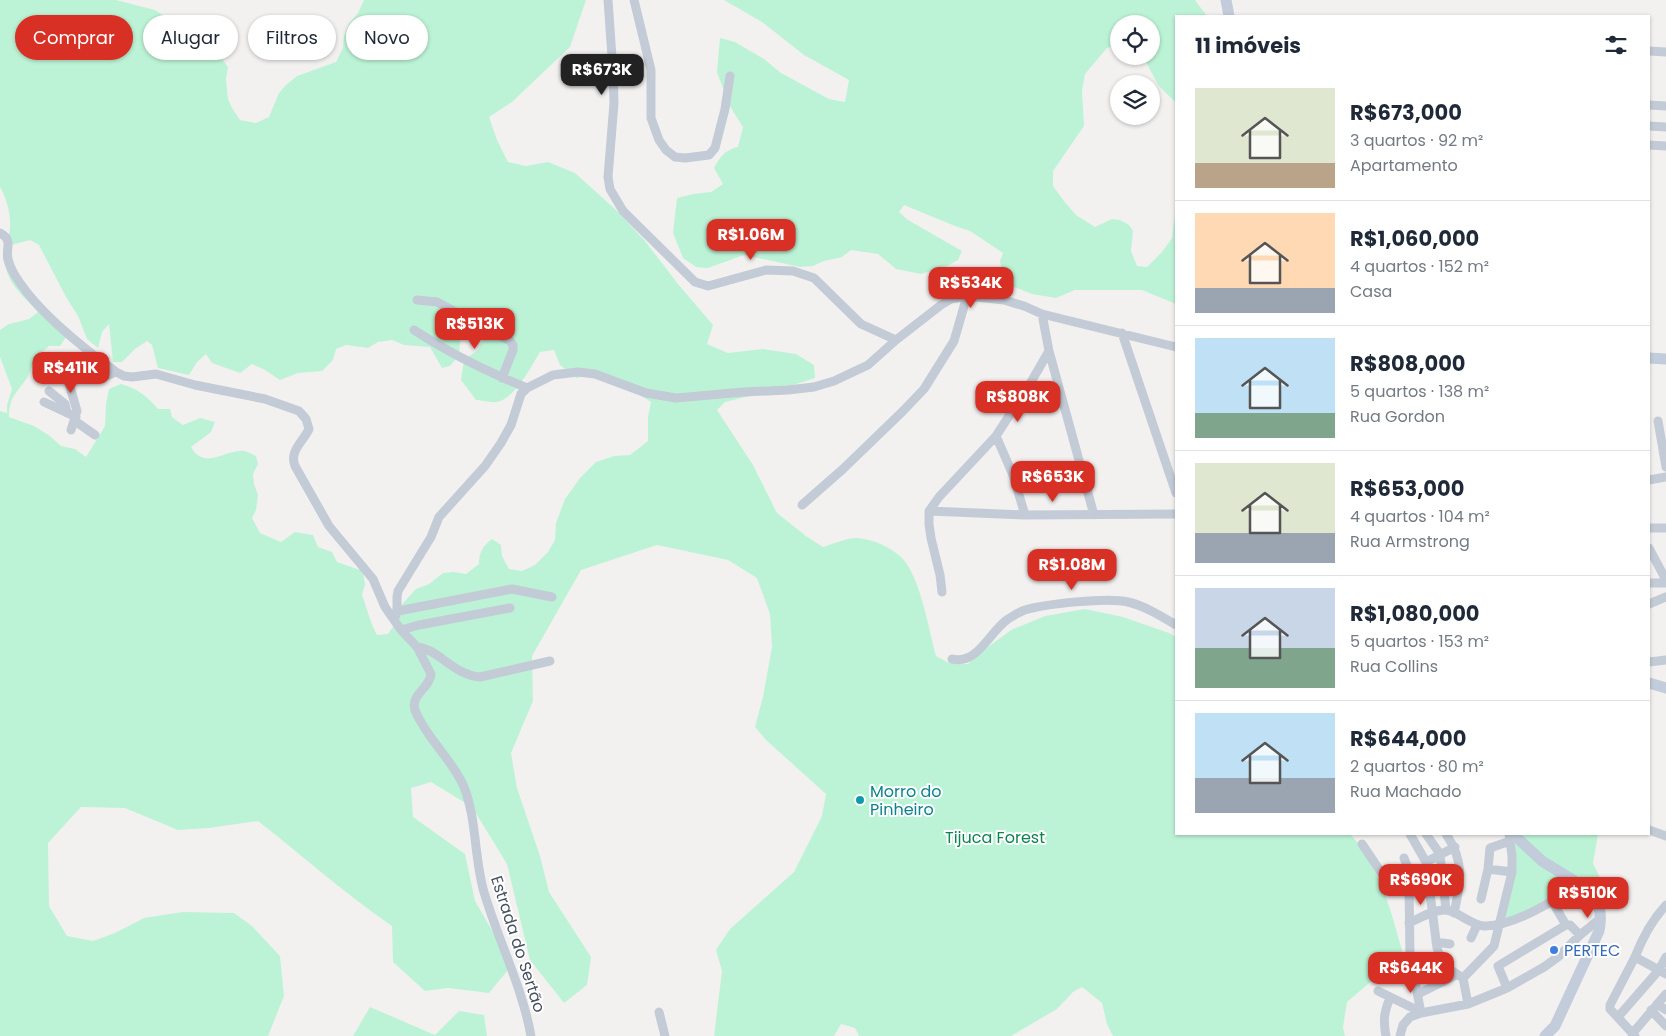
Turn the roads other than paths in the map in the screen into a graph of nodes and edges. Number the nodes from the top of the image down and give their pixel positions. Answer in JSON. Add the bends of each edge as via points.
{"nodes":[{"id":1,"x":608,"y":0,"type":"edge"},
{"id":2,"x":634,"y":0,"type":"edge"},
{"id":3,"x":1226,"y":0,"type":"edge"},
{"id":4,"x":1230,"y":15,"type":"edge"},
{"id":5,"x":1650,"y":51,"type":"edge"},
{"id":6,"x":1666,"y":52,"type":"edge"},
{"id":7,"x":730,"y":76,"type":"dead end"},
{"id":8,"x":1650,"y":105,"type":"edge"},
{"id":9,"x":1666,"y":106,"type":"edge"},
{"id":10,"x":1650,"y":126,"type":"edge"},
{"id":11,"x":1666,"y":127,"type":"edge"},
{"id":12,"x":1650,"y":145,"type":"edge"},
{"id":13,"x":1666,"y":146,"type":"edge"},
{"id":14,"x":0,"y":233,"type":"edge"},
{"id":15,"x":967,"y":296,"type":"junction"},
{"id":16,"x":417,"y":300,"type":"dead end"},
{"id":17,"x":1042,"y":314,"type":"junction"},
{"id":18,"x":414,"y":330,"type":"dead end"},
{"id":19,"x":1122,"y":333,"type":"junction"},
{"id":20,"x":896,"y":340,"type":"junction"},
{"id":21,"x":1175,"y":347,"type":"edge"},
{"id":22,"x":1049,"y":351,"type":"junction"},
{"id":23,"x":1650,"y":358,"type":"edge"},
{"id":24,"x":1666,"y":359,"type":"edge"},
{"id":25,"x":116,"y":372,"type":"junction"},
{"id":26,"x":502,"y":378,"type":"junction"},
{"id":27,"x":527,"y":388,"type":"junction"},
{"id":28,"x":49,"y":391,"type":"dead end"},
{"id":29,"x":44,"y":402,"type":"dead end"},
{"id":30,"x":67,"y":412,"type":"junction"},
{"id":31,"x":1658,"y":421,"type":"dead end"},
{"id":32,"x":74,"y":423,"type":"junction"},
{"id":33,"x":94,"y":435,"type":"dead end"},
{"id":34,"x":996,"y":436,"type":"junction"},
{"id":35,"x":1666,"y":467,"type":"edge"},
{"id":36,"x":1666,"y":477,"type":"edge"},
{"id":37,"x":1650,"y":480,"type":"edge"},
{"id":38,"x":1175,"y":490,"type":"edge"},
{"id":39,"x":802,"y":505,"type":"dead end"},
{"id":40,"x":929,"y":511,"type":"junction"},
{"id":41,"x":1175,"y":514,"type":"edge"},
{"id":42,"x":1094,"y":515,"type":"junction"},
{"id":43,"x":1024,"y":516,"type":"junction"},
{"id":44,"x":1650,"y":528,"type":"edge"},
{"id":45,"x":1666,"y":528,"type":"edge"},
{"id":46,"x":1650,"y":550,"type":"edge"},
{"id":47,"x":1662,"y":568,"type":"edge"},
{"id":48,"x":1666,"y":582,"type":"edge"},
{"id":49,"x":1650,"y":583,"type":"edge"},
{"id":50,"x":942,"y":592,"type":"dead end"},
{"id":51,"x":552,"y":597,"type":"dead end"},
{"id":52,"x":1666,"y":597,"type":"edge"},
{"id":53,"x":1650,"y":604,"type":"edge"},
{"id":54,"x":510,"y":608,"type":"dead end"},
{"id":55,"x":398,"y":611,"type":"junction"},
{"id":56,"x":394,"y":620,"type":"junction"},
{"id":57,"x":1175,"y":624,"type":"edge"},
{"id":58,"x":401,"y":630,"type":"junction"},
{"id":59,"x":416,"y":647,"type":"junction"},
{"id":60,"x":952,"y":659,"type":"dead end"},
{"id":61,"x":1666,"y":660,"type":"edge"},
{"id":62,"x":550,"y":661,"type":"dead end"},
{"id":63,"x":1650,"y":662,"type":"edge"},
{"id":64,"x":1650,"y":683,"type":"edge"},
{"id":65,"x":1666,"y":688,"type":"edge"},
{"id":66,"x":1650,"y":830,"type":"edge"},
{"id":67,"x":1411,"y":835,"type":"edge"},
{"id":68,"x":1427,"y":835,"type":"edge"},
{"id":69,"x":1447,"y":835,"type":"edge"},
{"id":70,"x":1511,"y":836,"type":"edge"},
{"id":71,"x":1666,"y":836,"type":"edge"},
{"id":72,"x":1362,"y":844,"type":"dead end"},
{"id":73,"x":1455,"y":847,"type":"junction"},
{"id":74,"x":1440,"y":854,"type":"junction"},
{"id":75,"x":1404,"y":858,"type":"dead end"},
{"id":76,"x":1426,"y":862,"type":"junction"},
{"id":77,"x":1488,"y":870,"type":"junction"},
{"id":78,"x":1512,"y":872,"type":"junction"},
{"id":79,"x":1428,"y":877,"type":"junction"},
{"id":80,"x":1413,"y":880,"type":"junction"},
{"id":81,"x":1582,"y":884,"type":"junction"},
{"id":82,"x":1409,"y":889,"type":"dead end"},
{"id":83,"x":1481,"y":898,"type":"dead end"},
{"id":84,"x":1552,"y":901,"type":"junction"},
{"id":85,"x":1666,"y":905,"type":"edge"},
{"id":86,"x":1450,"y":911,"type":"junction"},
{"id":87,"x":1433,"y":913,"type":"junction"},
{"id":88,"x":1601,"y":918,"type":"junction"},
{"id":89,"x":1408,"y":923,"type":"junction"},
{"id":90,"x":1500,"y":924,"type":"junction"},
{"id":91,"x":1477,"y":925,"type":"junction"},
{"id":92,"x":1566,"y":925,"type":"junction"},
{"id":93,"x":1580,"y":935,"type":"junction"},
{"id":94,"x":1471,"y":938,"type":"dead end"},
{"id":95,"x":1436,"y":942,"type":"junction"},
{"id":96,"x":1450,"y":944,"type":"dead end"},
{"id":97,"x":1494,"y":946,"type":"junction"},
{"id":98,"x":1635,"y":957,"type":"junction"},
{"id":99,"x":1666,"y":957,"type":"edge"},
{"id":100,"x":1443,"y":965,"type":"junction"},
{"id":101,"x":1498,"y":966,"type":"junction"},
{"id":102,"x":1663,"y":972,"type":"edge"},
{"id":103,"x":1414,"y":976,"type":"junction"},
{"id":104,"x":1460,"y":977,"type":"junction"},
{"id":105,"x":1507,"y":988,"type":"junction"},
{"id":106,"x":1378,"y":991,"type":"dead end"},
{"id":107,"x":1418,"y":994,"type":"junction"},
{"id":108,"x":1666,"y":994,"type":"edge"},
{"id":109,"x":1390,"y":998,"type":"junction"},
{"id":110,"x":1468,"y":1004,"type":"junction"},
{"id":111,"x":1654,"y":1007,"type":"junction"},
{"id":112,"x":1666,"y":1010,"type":"edge"},
{"id":113,"x":659,"y":1012,"type":"dead end"},
{"id":114,"x":1421,"y":1013,"type":"junction"},
{"id":115,"x":1618,"y":1017,"type":"junction"},
{"id":116,"x":1666,"y":1026,"type":"edge"},
{"id":117,"x":1633,"y":1035,"type":"edge"},
{"id":118,"x":531,"y":1036,"type":"edge"},
{"id":119,"x":665,"y":1036,"type":"edge"},
{"id":120,"x":1386,"y":1036,"type":"edge"},
{"id":121,"x":1400,"y":1036,"type":"edge"},
{"id":122,"x":1545,"y":1036,"type":"edge"}],
"edges":[{"from":1,"to":20,"type":"street","via":[[614,103],[608,177],[610,189],[623,211],[701,285],[713,285],[766,270],[793,271],[814,278],[861,324]]},
{"from":2,"to":7,"type":"street","via":[[651,70],[651,118],[658,140],[674,157],[709,154],[715,148]]},
{"from":3,"to":4,"type":"street"},
{"from":5,"to":6,"type":"street"},
{"from":8,"to":9,"type":"street"},
{"from":10,"to":11,"type":"street"},
{"from":12,"to":13,"type":"street"},
{"from":14,"to":25,"type":"street","via":[[8,242],[10,267],[29,295]]},
{"from":15,"to":17,"type":"street","via":[[1004,300]]},
{"from":15,"to":20,"type":"street","via":[[941,305]]},
{"from":15,"to":39,"type":"street","via":[[954,342],[924,389]]},
{"from":16,"to":26,"type":"street","via":[[437,302],[510,341],[513,350]]},
{"from":17,"to":19,"type":"street"},
{"from":17,"to":22,"type":"street"},
{"from":18,"to":26,"type":"street"},
{"from":19,"to":21,"type":"street"},
{"from":19,"to":38,"type":"street"},
{"from":20,"to":27,"type":"street","via":[[860,370],[814,387],[676,398],[646,393],[595,374],[578,372],[553,375]]},
{"from":22,"to":34,"type":"street"},
{"from":22,"to":42,"type":"street"},
{"from":23,"to":24,"type":"street"},
{"from":25,"to":32,"type":"street","via":[[107,376],[81,368],[70,372],[68,380],[77,411]]},
{"from":25,"to":56,"type":"street","name":"Estrada do Sertão","via":[[132,377],[156,374],[265,399],[299,411],[309,429],[293,454],[293,462],[329,526],[373,579],[385,608]]},
{"from":26,"to":27,"type":"street"},
{"from":27,"to":55,"type":"street","via":[[501,444],[439,517],[431,537],[398,590]]},
{"from":28,"to":30,"type":"street","via":[[65,404]]},
{"from":29,"to":30,"type":"street"},
{"from":30,"to":32,"type":"street"},
{"from":31,"to":35,"type":"street"},
{"from":32,"to":33,"type":"street"},
{"from":34,"to":40,"type":"street"},
{"from":34,"to":43,"type":"street","via":[[1013,475]]},
{"from":36,"to":37,"type":"street"},
{"from":40,"to":43,"type":"street"},
{"from":40,"to":50,"type":"street"},
{"from":41,"to":42,"type":"street"},
{"from":42,"to":43,"type":"street"},
{"from":44,"to":45,"type":"street"},
{"from":46,"to":47,"type":"street"},
{"from":47,"to":48,"type":"street"},
{"from":48,"to":49,"type":"street"},
{"from":51,"to":55,"type":"street","via":[[512,588]]},
{"from":52,"to":53,"type":"street"},
{"from":54,"to":58,"type":"street"},
{"from":55,"to":56,"type":"street"},
{"from":56,"to":58,"type":"street","name":"Estrada do Sertão"},
{"from":57,"to":60,"type":"street","via":[[1127,602],[1114,600],[1048,606],[1023,611],[1009,619],[968,659]]},
{"from":58,"to":59,"type":"street","name":"Estrada do Sertão"},
{"from":59,"to":62,"type":"street","via":[[425,648],[473,677]]},
{"from":59,"to":118,"type":"street","name":"Estrada do Sertão","via":[[431,674],[429,683],[414,704],[415,710],[466,794],[482,886],[513,972]]},
{"from":61,"to":63,"type":"street"},
{"from":64,"to":65,"type":"street"},
{"from":66,"to":71,"type":"street"},
{"from":67,"to":76,"type":"street"},
{"from":68,"to":74,"type":"street"},
{"from":69,"to":73,"type":"street"},
{"from":70,"to":77,"type":"street","via":[[1491,847]]},
{"from":70,"to":78,"type":"street"},
{"from":70,"to":81,"type":"street","via":[[1556,871]]},
{"from":72,"to":80,"type":"street","via":[[1389,884],[1394,886]]},
{"from":73,"to":74,"type":"street"},
{"from":73,"to":86,"type":"street","via":[[1460,885]]},
{"from":74,"to":76,"type":"street"},
{"from":74,"to":86,"type":"street"},
{"from":75,"to":80,"type":"street"},
{"from":76,"to":79,"type":"street"},
{"from":77,"to":78,"type":"street"},
{"from":77,"to":83,"type":"street"},
{"from":78,"to":90,"type":"street"},
{"from":79,"to":80,"type":"street"},
{"from":79,"to":87,"type":"street"},
{"from":81,"to":84,"type":"street"},
{"from":81,"to":88,"type":"street","via":[[1595,895]]},
{"from":82,"to":89,"type":"street"},
{"from":84,"to":90,"type":"street"},
{"from":84,"to":92,"type":"street"},
{"from":85,"to":98,"type":"street","via":[[1651,925]]},
{"from":86,"to":87,"type":"street"},
{"from":86,"to":91,"type":"street"},
{"from":87,"to":89,"type":"street"},
{"from":87,"to":95,"type":"street"},
{"from":88,"to":93,"type":"street"},
{"from":88,"to":122,"type":"street","via":[[1599,931],[1555,1026]]},
{"from":89,"to":103,"type":"street"},
{"from":90,"to":91,"type":"street"},
{"from":90,"to":97,"type":"street"},
{"from":91,"to":94,"type":"street"},
{"from":92,"to":93,"type":"street"},
{"from":92,"to":101,"type":"street"},
{"from":93,"to":105,"type":"street","via":[[1558,957]]},
{"from":95,"to":96,"type":"street"},
{"from":95,"to":100,"type":"street"},
{"from":97,"to":101,"type":"street"},
{"from":97,"to":104,"type":"street","via":[[1481,962]]},
{"from":98,"to":102,"type":"street"},
{"from":98,"to":115,"type":"street","via":[[1610,1005]]},
{"from":99,"to":102,"type":"street"},
{"from":100,"to":103,"type":"street"},
{"from":100,"to":104,"type":"street"},
{"from":101,"to":105,"type":"street"},
{"from":102,"to":115,"type":"street"},
{"from":103,"to":107,"type":"street"},
{"from":104,"to":107,"type":"street"},
{"from":104,"to":110,"type":"street"},
{"from":105,"to":110,"type":"street"},
{"from":106,"to":109,"type":"street"},
{"from":107,"to":114,"type":"street"},
{"from":108,"to":111,"type":"street"},
{"from":109,"to":114,"type":"street"},
{"from":109,"to":120,"type":"street","via":[[1383,1021]]},
{"from":110,"to":114,"type":"street"},
{"from":111,"to":112,"type":"street"},
{"from":111,"to":116,"type":"street"},
{"from":111,"to":117,"type":"street"},
{"from":113,"to":119,"type":"street"},
{"from":114,"to":121,"type":"street","via":[[1407,1019]]},
{"from":115,"to":117,"type":"street"}]}
